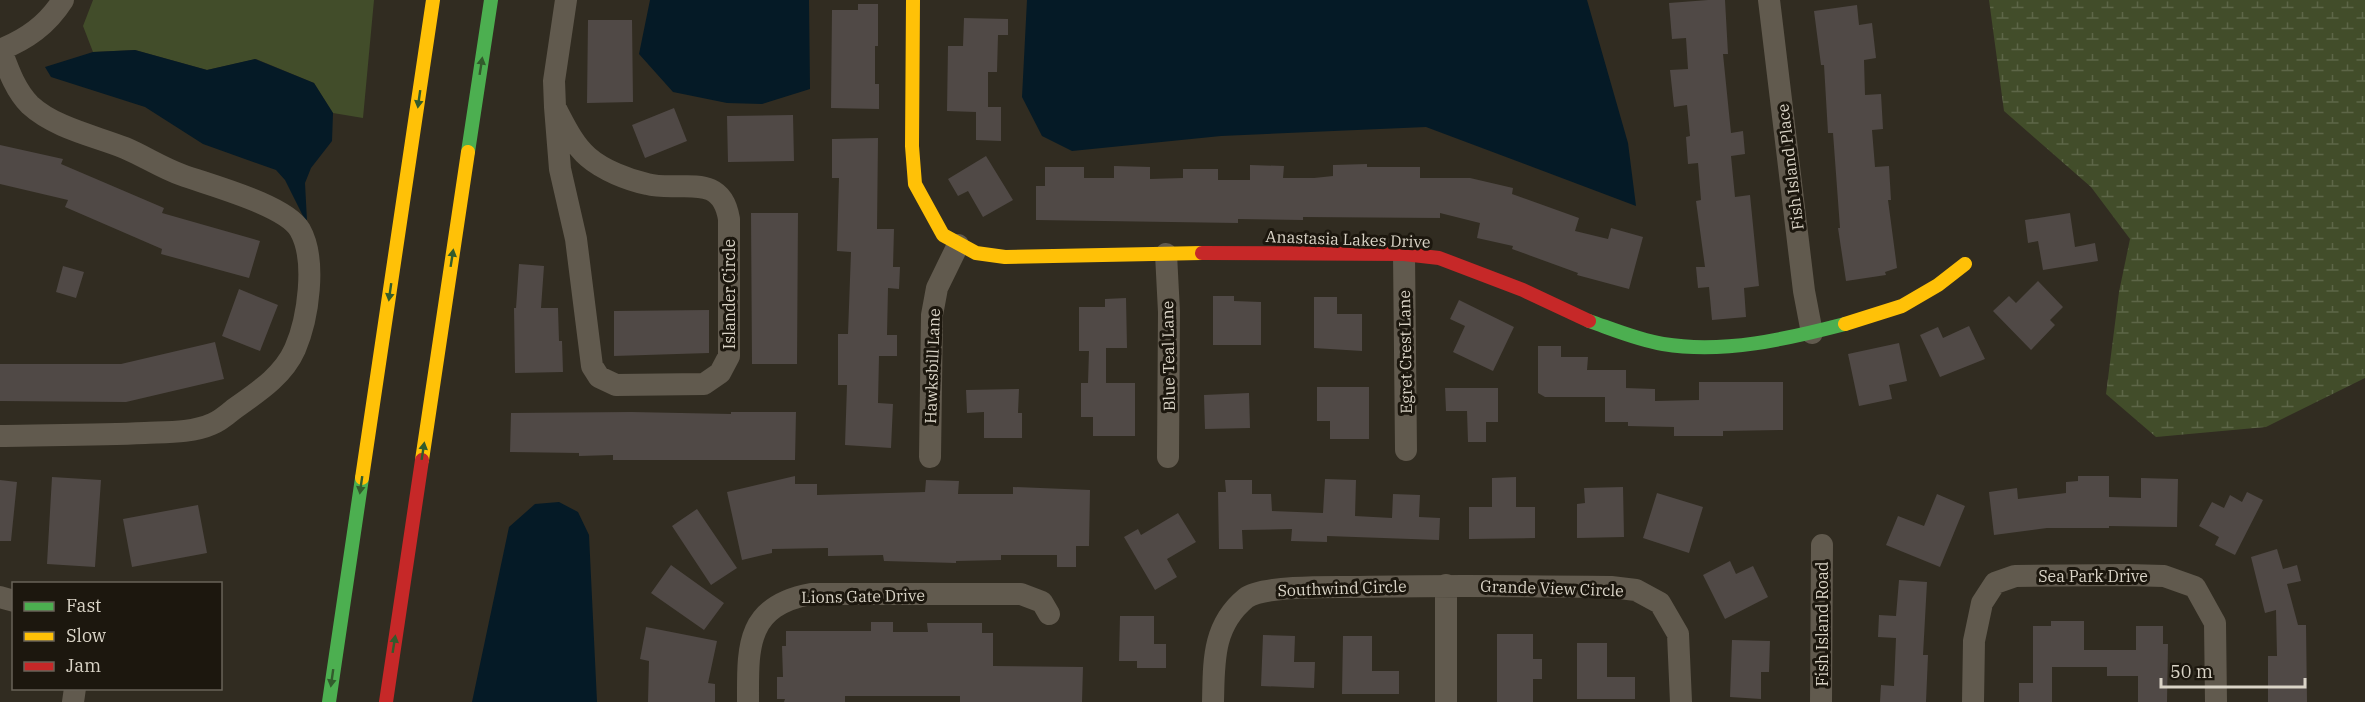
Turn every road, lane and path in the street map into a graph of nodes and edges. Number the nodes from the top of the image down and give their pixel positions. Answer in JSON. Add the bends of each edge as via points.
{"nodes":[{"id":1,"x":63,"y":0,"type":"edge"},
{"id":2,"x":433,"y":0,"type":"edge"},
{"id":3,"x":491,"y":0,"type":"edge"},
{"id":4,"x":566,"y":0,"type":"edge"},
{"id":5,"x":913,"y":0,"type":"edge"},
{"id":6,"x":1769,"y":0,"type":"edge"},
{"id":7,"x":0,"y":50,"type":"edge"},
{"id":8,"x":555,"y":106,"type":"junction"},
{"id":9,"x":958,"y":245,"type":"junction"},
{"id":10,"x":1166,"y":254,"type":"junction"},
{"id":11,"x":1404,"y":254,"type":"junction"},
{"id":12,"x":1965,"y":264,"type":"dead end"},
{"id":13,"x":1812,"y":333,"type":"junction"},
{"id":14,"x":0,"y":436,"type":"edge"},
{"id":15,"x":1406,"y":450,"type":"dead end"},
{"id":16,"x":930,"y":457,"type":"dead end"},
{"id":17,"x":1168,"y":457,"type":"dead end"},
{"id":18,"x":1822,"y":545,"type":"dead end"},
{"id":19,"x":1446,"y":585,"type":"junction"},
{"id":20,"x":1049,"y":614,"type":"dead end"},
{"id":21,"x":329,"y":702,"type":"edge"},
{"id":22,"x":386,"y":702,"type":"edge"},
{"id":23,"x":748,"y":702,"type":"edge"},
{"id":24,"x":1213,"y":702,"type":"edge"},
{"id":25,"x":1446,"y":702,"type":"edge"},
{"id":26,"x":1681,"y":702,"type":"edge"},
{"id":27,"x":1821,"y":702,"type":"edge"},
{"id":28,"x":1973,"y":702,"type":"edge"},
{"id":29,"x":2216,"y":702,"type":"edge"}],
"edges":[{"from":1,"to":7,"type":"street","via":[[28,38]]},
{"from":2,"to":21,"type":"main road","one_way":true},
{"from":22,"to":3,"type":"main road","one_way":true},
{"from":4,"to":8,"type":"street","name":"Islander Circle","via":[[554,81]]},
{"from":5,"to":9,"type":"main road","name":"Anastasia Lakes Drive","via":[[915,184],[943,235]]},
{"from":6,"to":13,"type":"street","name":"Fish Island Place"},
{"from":7,"to":14,"type":"street","via":[[23,97],[33,107],[178,174],[259,202],[284,215],[300,229],[309,260],[306,312],[291,356],[266,386],[212,424],[179,432]]},
{"from":8,"to":8,"type":"street","name":"Islander Circle","via":[[560,168],[576,239],[592,366],[599,377],[616,385],[704,384],[720,373],[729,356],[726,203],[714,191],[697,186],[648,185],[588,157]]},
{"from":9,"to":10,"type":"main road","name":"Anastasia Lakes Drive","via":[[976,253],[1005,256]]},
{"from":9,"to":16,"type":"street","name":"Hawksbill Lane","via":[[937,288],[932,315]]},
{"from":10,"to":11,"type":"main road","name":"Anastasia Lakes Drive"},
{"from":10,"to":17,"type":"street","name":"Blue Teal Lane"},
{"from":11,"to":13,"type":"main road","name":"Anastasia Lakes Drive","via":[[1439,258],[1523,290],[1579,317],[1663,344],[1741,345]]},
{"from":11,"to":15,"type":"street","name":"Egret Crest Lane"},
{"from":12,"to":13,"type":"main road","name":"Anastasia Lakes Drive","via":[[1902,306]]},
{"from":18,"to":27,"type":"street","name":"Fish Island Road"},
{"from":19,"to":24,"type":"street","name":"Southwind Circle","via":[[1310,588],[1248,596],[1226,618],[1214,653]]},
{"from":19,"to":25,"type":"street"},
{"from":19,"to":26,"type":"street","name":"Grande View Circle","via":[[1611,587],[1636,591],[1660,603],[1678,634]]},
{"from":20,"to":23,"type":"street","name":"Lions Gate Drive","via":[[1042,602],[1021,594],[793,597],[776,606],[753,634],[748,652]]},
{"from":28,"to":29,"type":"street","name":"Sea Park Drive","via":[[1974,641],[1982,603],[1995,583],[2015,576],[2127,575],[2164,576],[2195,587],[2215,623]]}]}
